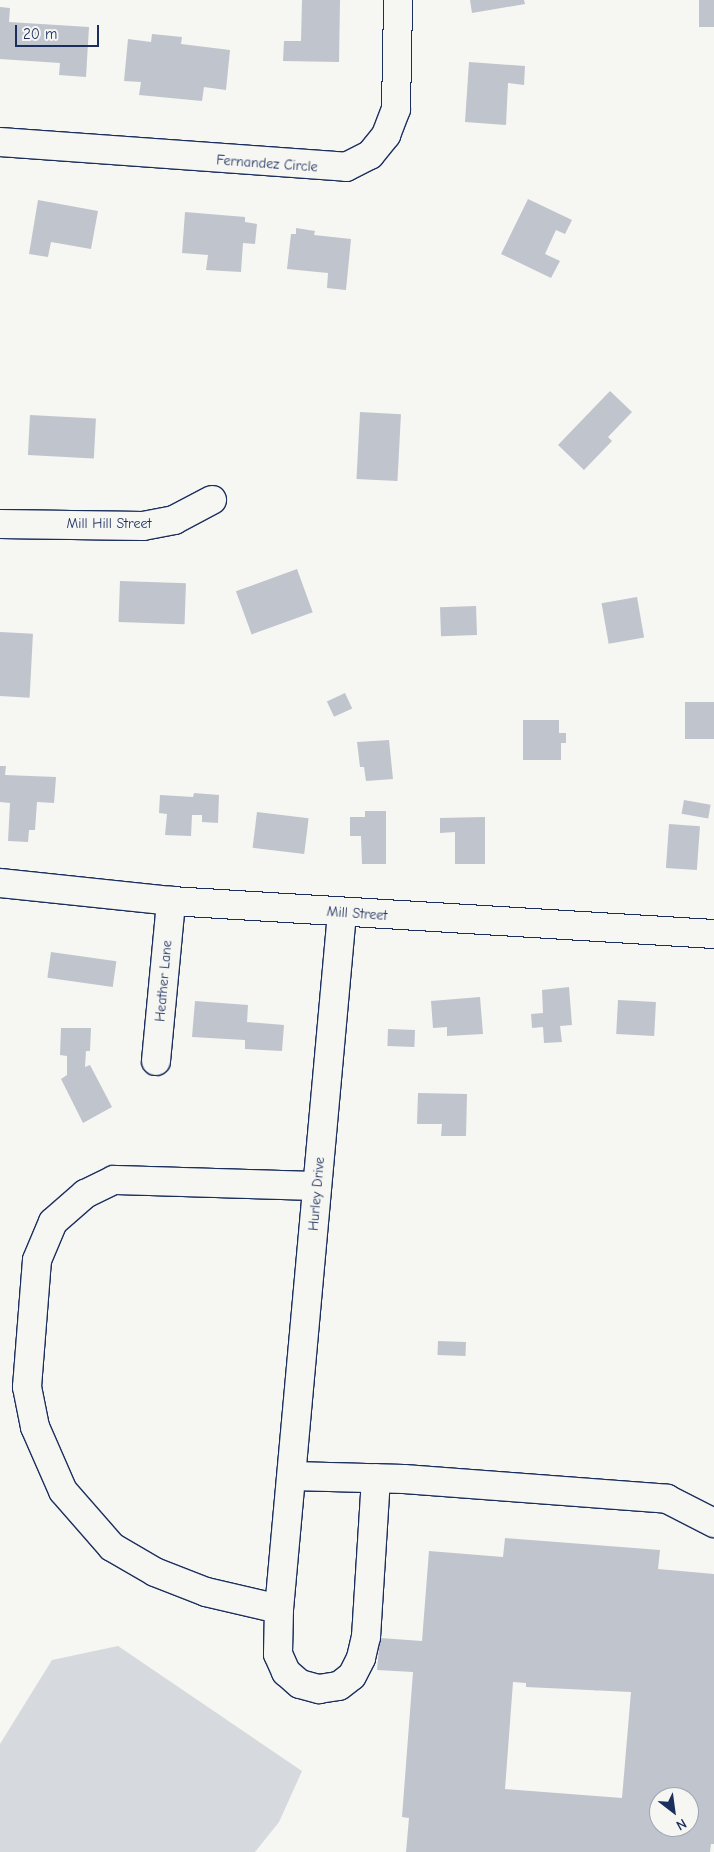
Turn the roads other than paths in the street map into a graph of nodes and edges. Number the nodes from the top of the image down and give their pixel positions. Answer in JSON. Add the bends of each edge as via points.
{"nodes":[{"id":1,"x":398,"y":0,"type":"edge"},
{"id":2,"x":0,"y":142,"type":"edge"},
{"id":3,"x":212,"y":500,"type":"dead end"},
{"id":4,"x":0,"y":524,"type":"edge"},
{"id":5,"x":0,"y":883,"type":"edge"},
{"id":6,"x":171,"y":901,"type":"junction"},
{"id":7,"x":342,"y":913,"type":"junction"},
{"id":8,"x":714,"y":934,"type":"edge"},
{"id":9,"x":156,"y":1061,"type":"dead end"},
{"id":10,"x":318,"y":1186,"type":"junction"},
{"id":11,"x":292,"y":1476,"type":"junction"},
{"id":12,"x":376,"y":1478,"type":"junction"},
{"id":13,"x":714,"y":1522,"type":"edge"},
{"id":14,"x":279,"y":1609,"type":"junction"}],
"edges":[{"from":1,"to":2,"type":"street","name":"Fernandez Circle","via":[[396,109],[386,135],[370,155],[346,168]]},
{"from":3,"to":4,"type":"street","name":"Mill Hill Street","via":[[181,518],[143,526]]},
{"from":5,"to":6,"type":"street","name":"Mill Street"},
{"from":6,"to":7,"type":"street","name":"Mill Street"},
{"from":6,"to":9,"type":"street","name":"Heather Lane"},
{"from":7,"to":8,"type":"street","name":"Mill Street"},
{"from":7,"to":10,"type":"street","name":"Hurley Drive"},
{"from":10,"to":11,"type":"street","name":"Hurley Drive"},
{"from":10,"to":14,"type":"street","via":[[114,1180],[85,1194],[53,1222],[37,1260],[27,1386],[35,1427],[63,1491],[112,1547],[155,1572],[206,1592]]},
{"from":11,"to":12,"type":"street"},
{"from":11,"to":14,"type":"street","name":"Hurley Drive"},
{"from":12,"to":13,"type":"street","via":[[667,1499]]},
{"from":12,"to":14,"type":"street","name":"Hurley Drive","via":[[366,1638],[352,1676],[339,1686],[319,1689],[300,1684],[286,1672],[278,1654]]}]}
